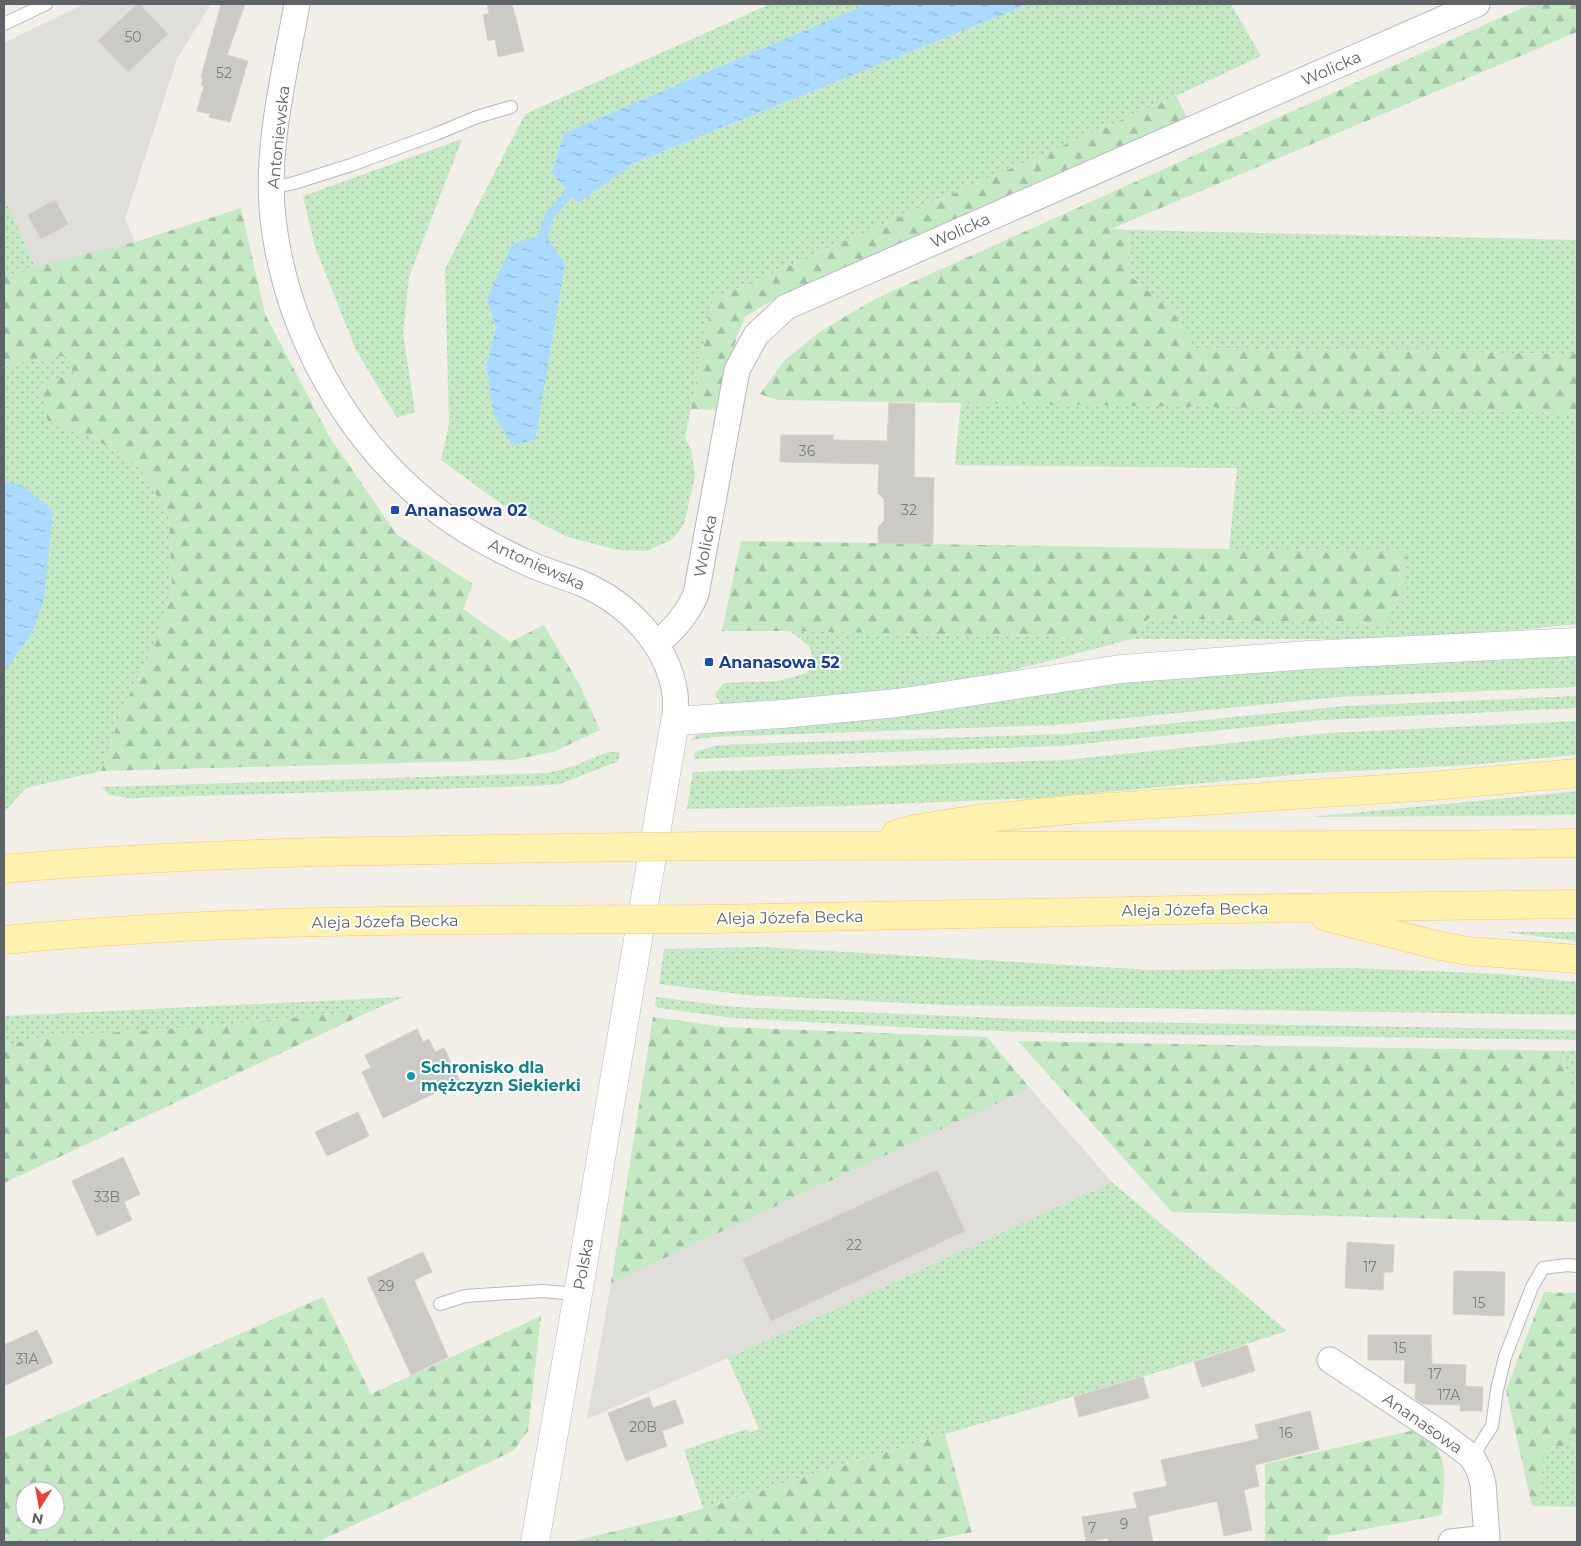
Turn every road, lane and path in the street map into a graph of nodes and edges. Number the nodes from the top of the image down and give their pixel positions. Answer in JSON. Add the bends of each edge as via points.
{"nodes":[{"id":1,"x":46,"y":4,"type":"edge"},
{"id":2,"x":297,"y":4,"type":"edge"},
{"id":3,"x":1477,"y":4,"type":"edge"},
{"id":4,"x":4,"y":24,"type":"edge"},
{"id":5,"x":511,"y":107,"type":"dead end"},
{"id":6,"x":271,"y":188,"type":"junction"},
{"id":7,"x":1577,"y":642,"type":"edge"},
{"id":8,"x":656,"y":644,"type":"junction"},
{"id":9,"x":674,"y":721,"type":"junction"},
{"id":10,"x":1577,"y":773,"type":"edge"},
{"id":11,"x":1577,"y":843,"type":"edge"},
{"id":12,"x":856,"y":845,"type":"junction"},
{"id":13,"x":4,"y":869,"type":"edge"},
{"id":14,"x":1577,"y":904,"type":"edge"},
{"id":15,"x":1283,"y":908,"type":"junction"},
{"id":16,"x":4,"y":940,"type":"edge"},
{"id":17,"x":1577,"y":959,"type":"edge"},
{"id":18,"x":630,"y":985,"type":"joint"},
{"id":19,"x":1577,"y":1266,"type":"edge"},
{"id":20,"x":578,"y":1294,"type":"junction"},
{"id":21,"x":440,"y":1304,"type":"dead end"},
{"id":22,"x":1330,"y":1360,"type":"dead end"},
{"id":23,"x":1472,"y":1457,"type":"junction"},
{"id":24,"x":535,"y":1542,"type":"edge"},
{"id":25,"x":1451,"y":1542,"type":"edge"}],
"edges":[{"from":1,"to":4,"type":"lane"},
{"from":2,"to":6,"type":"street","name":"Antoniewska","via":[[279,107]]},
{"from":3,"to":8,"type":"street","name":"Wolicka","via":[[786,307],[756,334],[737,370],[696,594],[689,610]]},
{"from":5,"to":6,"type":"lane","via":[[351,165]]},
{"from":6,"to":8,"type":"street","name":"Antoniewska","via":[[277,246],[298,322],[331,390],[367,443],[431,506],[495,548],[583,584],[606,597],[644,628]]},
{"from":7,"to":9,"type":"street","via":[[1308,655],[1139,668],[897,703]]},
{"from":8,"to":9,"type":"street","name":"Antoniewska","via":[[670,672],[675,695]]},
{"from":9,"to":18,"type":"street","name":"Antoniewska"},
{"from":10,"to":12,"type":"main road","via":[[986,818],[915,829]]},
{"from":11,"to":12,"type":"main road"},
{"from":12,"to":13,"type":"main road","bridge":true,"via":[[208,855]]},
{"from":14,"to":15,"type":"main road","name":"Aleja Józefa Becka"},
{"from":15,"to":16,"type":"main road","name":"Aleja Józefa Becka","bridge":true,"via":[[207,925]]},
{"from":15,"to":17,"type":"main road","via":[[1440,946]]},
{"from":18,"to":20,"type":"street","name":"Polska"},
{"from":19,"to":23,"type":"lane","via":[[1543,1268],[1531,1289],[1505,1357],[1492,1426]]},
{"from":20,"to":21,"type":"lane","via":[[542,1291],[465,1296]]},
{"from":20,"to":24,"type":"street","name":"Polska"},
{"from":22,"to":23,"type":"street","name":"Ananasowa"},
{"from":23,"to":25,"type":"street","name":"Ananasowa","via":[[1483,1484],[1487,1538]]}]}
